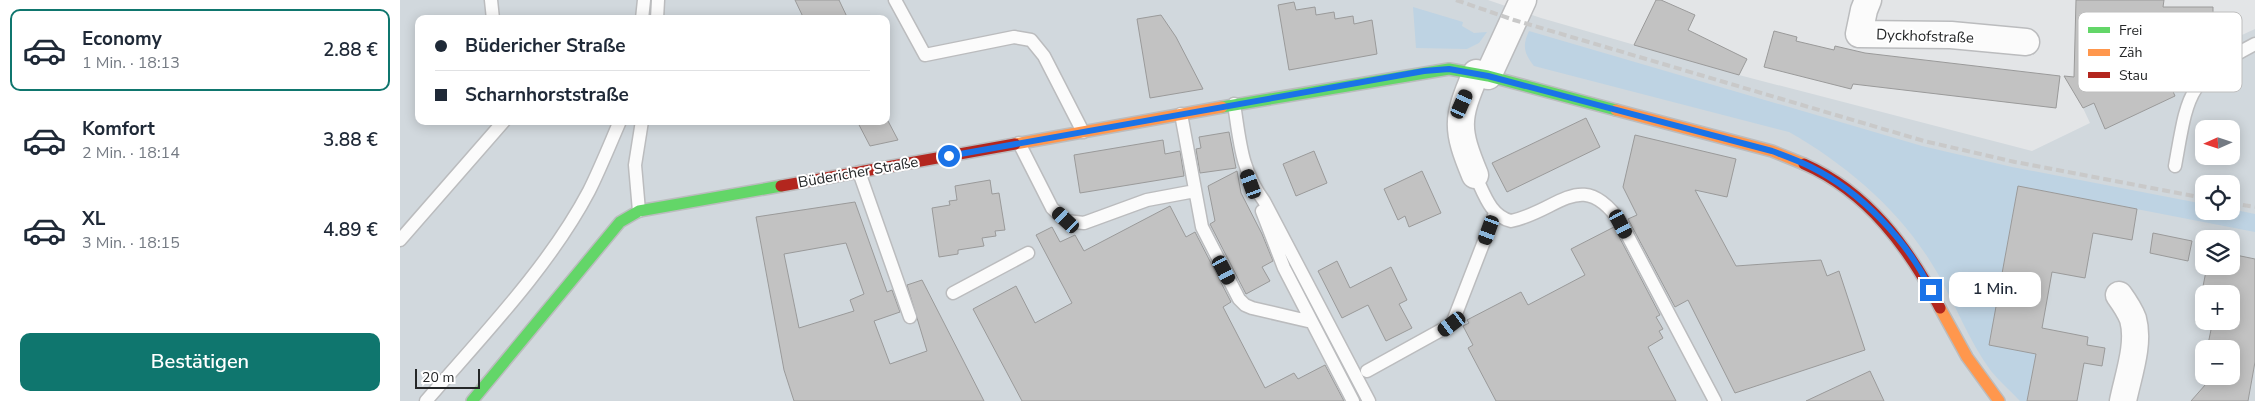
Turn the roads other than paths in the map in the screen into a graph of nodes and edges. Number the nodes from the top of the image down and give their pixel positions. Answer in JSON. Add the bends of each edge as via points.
{"nodes":[{"id":1,"x":491,"y":0,"type":"edge"},
{"id":2,"x":644,"y":0,"type":"edge"},
{"id":3,"x":658,"y":0,"type":"edge"},
{"id":4,"x":895,"y":0,"type":"edge"},
{"id":5,"x":1523,"y":0,"type":"edge"},
{"id":6,"x":1868,"y":0,"type":"edge"},
{"id":7,"x":493,"y":15,"type":"edge"},
{"id":8,"x":642,"y":15,"type":"edge"},
{"id":9,"x":657,"y":15,"type":"edge"},
{"id":10,"x":2026,"y":42,"type":"dead end"},
{"id":11,"x":2255,"y":44,"type":"edge"},
{"id":12,"x":2242,"y":51,"type":"edge"},
{"id":13,"x":1482,"y":75,"type":"junction"},
{"id":14,"x":2193,"y":92,"type":"edge"},
{"id":15,"x":1234,"y":104,"type":"junction"},
{"id":16,"x":1181,"y":114,"type":"junction"},
{"id":17,"x":501,"y":125,"type":"edge"},
{"id":18,"x":618,"y":125,"type":"edge"},
{"id":19,"x":641,"y":125,"type":"edge"},
{"id":20,"x":1083,"y":132,"type":"junction"},
{"id":21,"x":1019,"y":143,"type":"junction"},
{"id":22,"x":2175,"y":166,"type":"dead end"},
{"id":23,"x":859,"y":172,"type":"junction"},
{"id":24,"x":1475,"y":175,"type":"joint"},
{"id":25,"x":1251,"y":184,"type":"junction"},
{"id":26,"x":1195,"y":191,"type":"junction"},
{"id":27,"x":639,"y":211,"type":"junction"},
{"id":28,"x":1495,"y":213,"type":"junction"},
{"id":29,"x":400,"y":240,"type":"edge"},
{"id":30,"x":1028,"y":254,"type":"dead end"},
{"id":31,"x":953,"y":293,"type":"dead end"},
{"id":32,"x":2119,"y":295,"type":"dead end"},
{"id":33,"x":910,"y":317,"type":"dead end"},
{"id":34,"x":1312,"y":322,"type":"junction"},
{"id":35,"x":1367,"y":370,"type":"dead end"},
{"id":36,"x":426,"y":401,"type":"edge"},
{"id":37,"x":472,"y":401,"type":"edge"},
{"id":38,"x":1353,"y":401,"type":"edge"},
{"id":39,"x":1369,"y":401,"type":"edge"},
{"id":40,"x":1715,"y":401,"type":"edge"},
{"id":41,"x":1999,"y":401,"type":"edge"},
{"id":42,"x":2123,"y":401,"type":"edge"}],
"edges":[{"from":1,"to":7,"type":"lane"},
{"from":2,"to":8,"type":"lane"},
{"from":3,"to":9,"type":"lane"},
{"from":4,"to":20,"type":"lane","via":[[926,55],[1014,37],[1031,40],[1044,56]]},
{"from":5,"to":13,"type":"street"},
{"from":6,"to":10,"type":"street","name":"Dyckhofstraße","via":[[1859,34],[1951,35]]},
{"from":11,"to":12,"type":"lane"},
{"from":13,"to":15,"type":"street","name":"Büdericher Straße","via":[[1449,69],[1424,71]]},
{"from":13,"to":24,"type":"street","via":[[1462,104],[1460,125]]},
{"from":13,"to":41,"type":"street","name":"Büdericher Straße","via":[[1772,151],[1812,167],[1845,188],[1900,242],[1924,277],[1962,353]]},
{"from":14,"to":22,"type":"lane","via":[[2185,111]]},
{"from":15,"to":16,"type":"street","name":"Büdericher Straße"},
{"from":15,"to":25,"type":"lane","via":[[1244,166]]},
{"from":16,"to":20,"type":"street","name":"Büdericher Straße"},
{"from":16,"to":26,"type":"lane"},
{"from":17,"to":29,"type":"lane"},
{"from":18,"to":36,"type":"lane","via":[[588,191],[550,251]]},
{"from":19,"to":27,"type":"lane","via":[[635,165]]},
{"from":20,"to":21,"type":"street","name":"Büdericher Straße"},
{"from":21,"to":23,"type":"street","name":"Büdericher Straße"},
{"from":21,"to":26,"type":"lane","via":[[1052,208],[1066,220],[1084,223],[1147,200]]},
{"from":23,"to":27,"type":"street","name":"Büdericher Straße"},
{"from":23,"to":33,"type":"lane"},
{"from":24,"to":28,"type":"lane"},
{"from":25,"to":34,"type":"lane","via":[[1284,268]]},
{"from":25,"to":39,"type":"lane","via":[[1264,201]]},
{"from":26,"to":34,"type":"lane","via":[[1202,227],[1239,299],[1245,305]]},
{"from":27,"to":37,"type":"street","name":"Büdericher Straße","via":[[620,222]]},
{"from":28,"to":35,"type":"lane","via":[[1452,324]]},
{"from":28,"to":40,"type":"lane","via":[[1502,219],[1520,219],[1582,193],[1597,197],[1611,208]]},
{"from":30,"to":31,"type":"lane"},
{"from":32,"to":42,"type":"street","via":[[2133,317],[2135,328]]},
{"from":34,"to":38,"type":"lane"}]}
